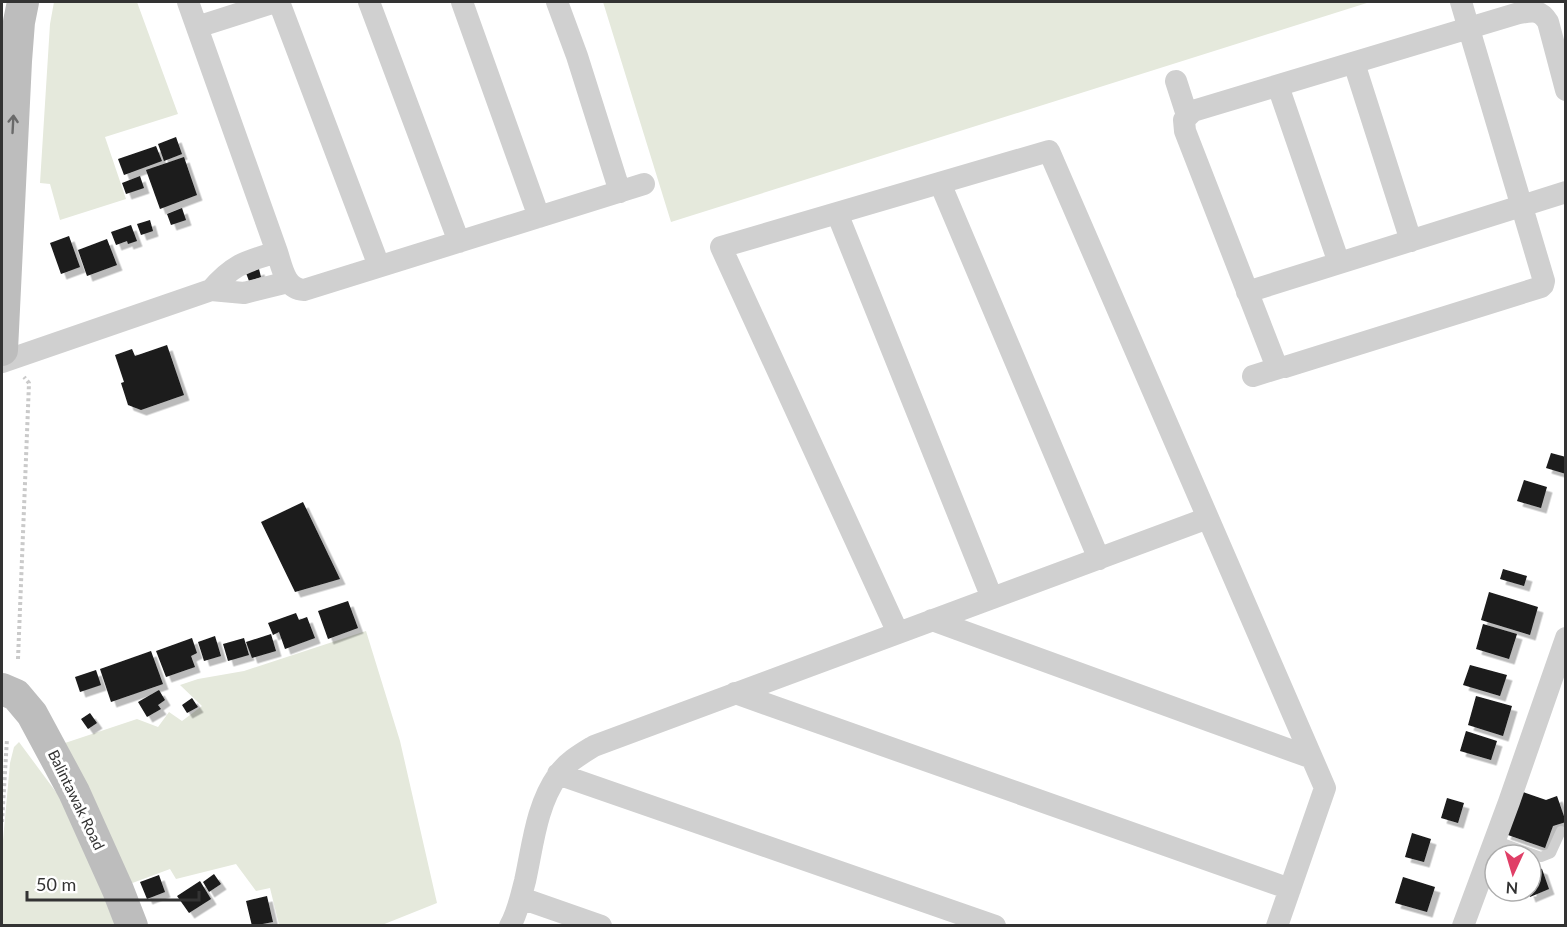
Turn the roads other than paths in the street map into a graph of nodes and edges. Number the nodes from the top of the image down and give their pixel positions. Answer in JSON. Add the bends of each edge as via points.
{"nodes":[{"id":1,"x":23,"y":2,"type":"edge"},
{"id":2,"x":188,"y":2,"type":"edge"},
{"id":3,"x":277,"y":2,"type":"edge"},
{"id":4,"x":369,"y":2,"type":"edge"},
{"id":5,"x":462,"y":2,"type":"edge"},
{"id":6,"x":557,"y":2,"type":"edge"},
{"id":7,"x":1461,"y":2,"type":"edge"},
{"id":8,"x":197,"y":27,"type":"junction"},
{"id":9,"x":1469,"y":29,"type":"junction"},
{"id":10,"x":1354,"y":63,"type":"junction"},
{"id":11,"x":1176,"y":81,"type":"dead end"},
{"id":12,"x":1278,"y":86,"type":"junction"},
{"id":13,"x":1566,"y":90,"type":"edge"},
{"id":14,"x":1187,"y":115,"type":"junction"},
{"id":15,"x":940,"y":183,"type":"junction"},
{"id":16,"x":644,"y":184,"type":"dead end"},
{"id":17,"x":620,"y":192,"type":"junction"},
{"id":18,"x":1566,"y":192,"type":"edge"},
{"id":19,"x":1521,"y":207,"type":"junction"},
{"id":20,"x":837,"y":213,"type":"junction"},
{"id":21,"x":539,"y":217,"type":"junction"},
{"id":22,"x":1411,"y":241,"type":"junction"},
{"id":23,"x":459,"y":242,"type":"junction"},
{"id":24,"x":277,"y":252,"type":"junction"},
{"id":25,"x":1339,"y":263,"type":"junction"},
{"id":26,"x":379,"y":266,"type":"junction"},
{"id":27,"x":288,"y":282,"type":"junction"},
{"id":28,"x":211,"y":290,"type":"junction"},
{"id":29,"x":1247,"y":292,"type":"junction"},
{"id":30,"x":2,"y":350,"type":"edge"},
{"id":31,"x":2,"y":362,"type":"edge"},
{"id":32,"x":1282,"y":367,"type":"junction"},
{"id":33,"x":1253,"y":376,"type":"dead end"},
{"id":34,"x":1208,"y":518,"type":"junction"},
{"id":35,"x":1099,"y":559,"type":"junction"},
{"id":36,"x":992,"y":598,"type":"junction"},
{"id":37,"x":932,"y":620,"type":"junction"},
{"id":38,"x":898,"y":633,"type":"junction"},
{"id":39,"x":1566,"y":638,"type":"edge"},
{"id":40,"x":2,"y":689,"type":"edge"},
{"id":41,"x":735,"y":693,"type":"junction"},
{"id":42,"x":1312,"y":758,"type":"junction"},
{"id":43,"x":558,"y":774,"type":"junction"},
{"id":44,"x":1561,"y":831,"type":"dead end"},
{"id":45,"x":1494,"y":840,"type":"junction"},
{"id":46,"x":1290,"y":889,"type":"junction"},
{"id":47,"x":521,"y":898,"type":"junction"},
{"id":48,"x":132,"y":926,"type":"edge"},
{"id":49,"x":510,"y":926,"type":"edge"},
{"id":50,"x":601,"y":926,"type":"edge"},
{"id":51,"x":995,"y":926,"type":"edge"},
{"id":52,"x":1277,"y":926,"type":"edge"},
{"id":53,"x":1463,"y":926,"type":"edge"}],
"edges":[{"from":30,"to":1,"type":"main road","one_way":true,"via":[[16,60]]},
{"from":2,"to":8,"type":"street"},
{"from":3,"to":8,"type":"street"},
{"from":3,"to":26,"type":"street"},
{"from":4,"to":23,"type":"street"},
{"from":5,"to":21,"type":"street"},
{"from":6,"to":17,"type":"street"},
{"from":7,"to":9,"type":"street"},
{"from":8,"to":24,"type":"street"},
{"from":9,"to":10,"type":"street"},
{"from":9,"to":13,"type":"street","via":[[1528,12],[1543,15]]},
{"from":9,"to":19,"type":"street"},
{"from":10,"to":12,"type":"street"},
{"from":10,"to":22,"type":"street"},
{"from":11,"to":14,"type":"street"},
{"from":12,"to":14,"type":"street"},
{"from":12,"to":25,"type":"street"},
{"from":14,"to":29,"type":"street","via":[[1185,131]]},
{"from":15,"to":20,"type":"street"},
{"from":15,"to":34,"type":"street","via":[[1049,151]]},
{"from":15,"to":35,"type":"street"},
{"from":16,"to":17,"type":"street"},
{"from":17,"to":21,"type":"street"},
{"from":18,"to":19,"type":"street"},
{"from":19,"to":22,"type":"street"},
{"from":19,"to":32,"type":"street","via":[[1544,281],[1540,288]]},
{"from":20,"to":36,"type":"street"},
{"from":20,"to":38,"type":"street","via":[[721,248]]},
{"from":21,"to":23,"type":"street"},
{"from":22,"to":25,"type":"street"},
{"from":23,"to":26,"type":"street"},
{"from":24,"to":27,"type":"street"},
{"from":24,"to":28,"type":"street","via":[[235,267]]},
{"from":25,"to":29,"type":"street"},
{"from":26,"to":27,"type":"street","via":[[304,290]]},
{"from":27,"to":28,"type":"street","via":[[244,293]]},
{"from":28,"to":31,"type":"street"},
{"from":29,"to":32,"type":"street","via":[[1275,363]]},
{"from":32,"to":33,"type":"street"},
{"from":34,"to":35,"type":"street"},
{"from":34,"to":42,"type":"street"},
{"from":35,"to":36,"type":"street"},
{"from":36,"to":37,"type":"street"},
{"from":37,"to":38,"type":"street"},
{"from":37,"to":42,"type":"street"},
{"from":38,"to":41,"type":"street"},
{"from":39,"to":45,"type":"street"},
{"from":40,"to":48,"type":"main road","name":"Balintawak Road","via":[[16,695],[30,710],[78,801]]},
{"from":41,"to":43,"type":"street","via":[[594,746]]},
{"from":41,"to":46,"type":"street"},
{"from":42,"to":46,"type":"street","via":[[1325,788]]},
{"from":43,"to":47,"type":"street","via":[[537,822]]},
{"from":43,"to":51,"type":"street"},
{"from":44,"to":45,"type":"lane","via":[[1551,853],[1541,857]]},
{"from":45,"to":53,"type":"street"},
{"from":46,"to":52,"type":"street"},
{"from":47,"to":49,"type":"street"},
{"from":47,"to":50,"type":"street"}]}
